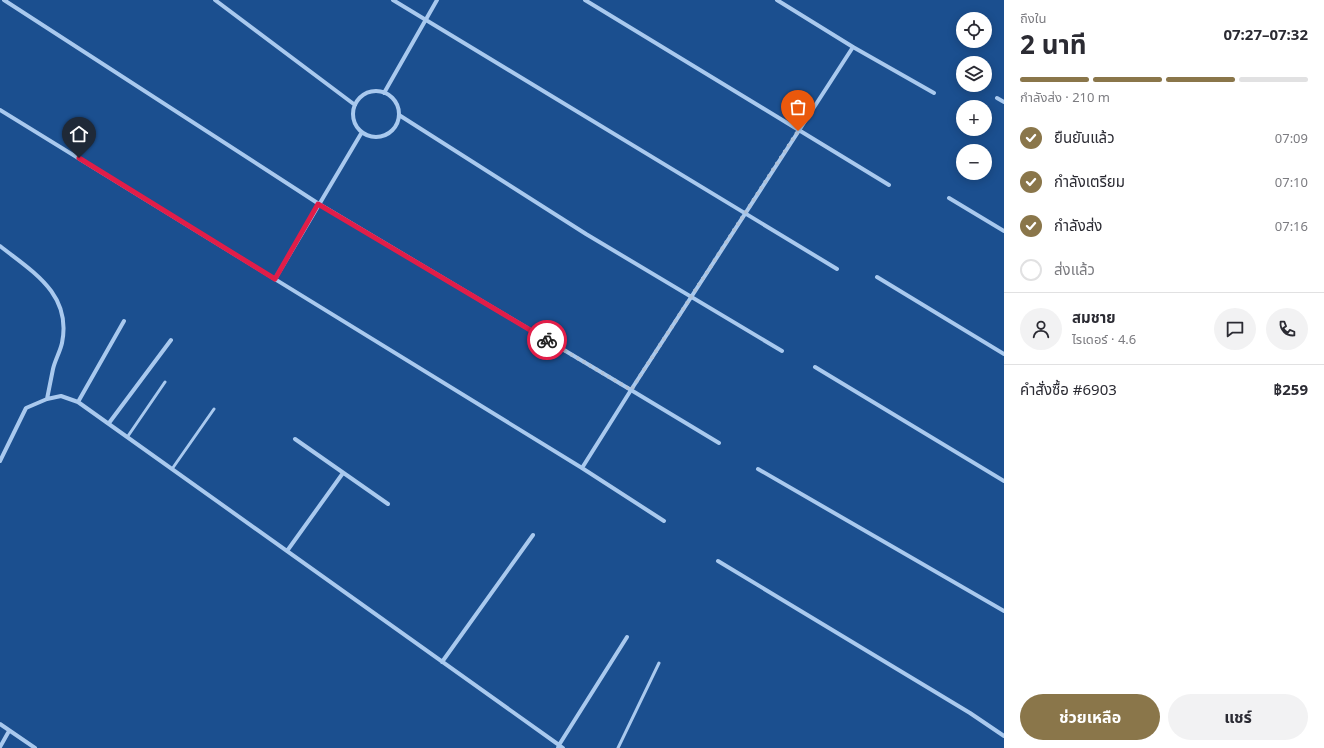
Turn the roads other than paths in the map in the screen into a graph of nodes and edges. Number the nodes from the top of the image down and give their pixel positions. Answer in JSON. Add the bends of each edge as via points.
{"nodes":[{"id":1,"x":4,"y":0,"type":"edge"},
{"id":2,"x":215,"y":0,"type":"edge"},
{"id":3,"x":393,"y":0,"type":"edge"},
{"id":4,"x":437,"y":0,"type":"edge"},
{"id":5,"x":585,"y":0,"type":"edge"},
{"id":6,"x":777,"y":0,"type":"edge"},
{"id":7,"x":425,"y":19,"type":"junction"},
{"id":8,"x":853,"y":47,"type":"junction"},
{"id":9,"x":384,"y":93,"type":"junction"},
{"id":10,"x":934,"y":93,"type":"dead end"},
{"id":11,"x":997,"y":98,"type":"dead end"},
{"id":12,"x":1004,"y":102,"type":"edge"},
{"id":13,"x":355,"y":105,"type":"junction"},
{"id":14,"x":0,"y":110,"type":"edge"},
{"id":15,"x":399,"y":115,"type":"junction"},
{"id":16,"x":798,"y":131,"type":"junction"},
{"id":17,"x":362,"y":132,"type":"junction"},
{"id":18,"x":889,"y":186,"type":"dead end"},
{"id":19,"x":949,"y":198,"type":"dead end"},
{"id":20,"x":318,"y":204,"type":"junction"},
{"id":21,"x":744,"y":213,"type":"junction"},
{"id":22,"x":1004,"y":230,"type":"edge"},
{"id":23,"x":0,"y":246,"type":"edge"},
{"id":24,"x":837,"y":269,"type":"dead end"},
{"id":25,"x":877,"y":277,"type":"dead end"},
{"id":26,"x":275,"y":279,"type":"junction"},
{"id":27,"x":691,"y":296,"type":"junction"},
{"id":28,"x":124,"y":321,"type":"dead end"},
{"id":29,"x":171,"y":340,"type":"dead end"},
{"id":30,"x":782,"y":351,"type":"dead end"},
{"id":31,"x":1004,"y":354,"type":"edge"},
{"id":32,"x":815,"y":367,"type":"dead end"},
{"id":33,"x":165,"y":382,"type":"dead end"},
{"id":34,"x":631,"y":390,"type":"junction"},
{"id":35,"x":47,"y":400,"type":"junction"},
{"id":36,"x":78,"y":402,"type":"junction"},
{"id":37,"x":214,"y":409,"type":"dead end"},
{"id":38,"x":108,"y":423,"type":"junction"},
{"id":39,"x":128,"y":436,"type":"junction"},
{"id":40,"x":295,"y":439,"type":"dead end"},
{"id":41,"x":719,"y":443,"type":"dead end"},
{"id":42,"x":1,"y":458,"type":"edge"},
{"id":43,"x":172,"y":468,"type":"junction"},
{"id":44,"x":582,"y":468,"type":"junction"},
{"id":45,"x":758,"y":469,"type":"dead end"},
{"id":46,"x":343,"y":472,"type":"junction"},
{"id":47,"x":1004,"y":481,"type":"edge"},
{"id":48,"x":388,"y":504,"type":"dead end"},
{"id":49,"x":664,"y":521,"type":"dead end"},
{"id":50,"x":533,"y":535,"type":"dead end"},
{"id":51,"x":288,"y":551,"type":"junction"},
{"id":52,"x":718,"y":561,"type":"dead end"},
{"id":53,"x":1004,"y":611,"type":"edge"},
{"id":54,"x":627,"y":637,"type":"dead end"},
{"id":55,"x":442,"y":662,"type":"junction"},
{"id":56,"x":659,"y":663,"type":"dead end"},
{"id":57,"x":0,"y":724,"type":"edge"},
{"id":58,"x":9,"y":731,"type":"junction"},
{"id":59,"x":1004,"y":736,"type":"edge"},
{"id":60,"x":0,"y":747,"type":"edge"},
{"id":61,"x":560,"y":747,"type":"edge"},
{"id":62,"x":35,"y":748,"type":"edge"},
{"id":63,"x":618,"y":748,"type":"edge"}],
"edges":[{"from":1,"to":20,"type":"street"},
{"from":2,"to":13,"type":"street"},
{"from":3,"to":7,"type":"street"},
{"from":4,"to":7,"type":"street"},
{"from":5,"to":16,"type":"street"},
{"from":6,"to":8,"type":"street"},
{"from":7,"to":9,"type":"street"},
{"from":7,"to":21,"type":"street"},
{"from":8,"to":10,"type":"street"},
{"from":8,"to":16,"type":"street"},
{"from":9,"to":13,"type":"street","via":[[370,92]]},
{"from":9,"to":15,"type":"street","via":[[395,101]]},
{"from":11,"to":12,"type":"street"},
{"from":13,"to":17,"type":"street","via":[[354,120]]},
{"from":14,"to":26,"type":"street"},
{"from":15,"to":17,"type":"street","via":[[394,128],[383,136],[368,136]]},
{"from":15,"to":27,"type":"street","via":[[586,234]]},
{"from":16,"to":18,"type":"street"},
{"from":16,"to":21,"type":"street"},
{"from":17,"to":20,"type":"street"},
{"from":19,"to":22,"type":"street"},
{"from":20,"to":26,"type":"street"},
{"from":20,"to":34,"type":"street"},
{"from":21,"to":24,"type":"street"},
{"from":21,"to":27,"type":"street"},
{"from":23,"to":35,"type":"street","via":[[43,281],[58,301],[63,317],[62,342]]},
{"from":25,"to":31,"type":"street"},
{"from":26,"to":44,"type":"street"},
{"from":27,"to":30,"type":"street"},
{"from":27,"to":34,"type":"street"},
{"from":28,"to":36,"type":"street"},
{"from":29,"to":38,"type":"street"},
{"from":32,"to":47,"type":"street"},
{"from":33,"to":39,"type":"lane"},
{"from":34,"to":41,"type":"street"},
{"from":34,"to":44,"type":"street"},
{"from":35,"to":36,"type":"street","via":[[61,396]]},
{"from":35,"to":42,"type":"street","via":[[26,408]]},
{"from":36,"to":38,"type":"street"},
{"from":37,"to":43,"type":"lane"},
{"from":38,"to":39,"type":"street"},
{"from":39,"to":43,"type":"street"},
{"from":40,"to":46,"type":"street"},
{"from":43,"to":51,"type":"street"},
{"from":44,"to":49,"type":"street"},
{"from":45,"to":53,"type":"street"},
{"from":46,"to":48,"type":"street"},
{"from":46,"to":51,"type":"street"},
{"from":50,"to":55,"type":"street"},
{"from":51,"to":55,"type":"street"},
{"from":52,"to":59,"type":"street"},
{"from":54,"to":61,"type":"street"},
{"from":55,"to":61,"type":"street"},
{"from":56,"to":63,"type":"lane"},
{"from":57,"to":58,"type":"street"},
{"from":58,"to":60,"type":"street"},
{"from":58,"to":62,"type":"street"}]}
